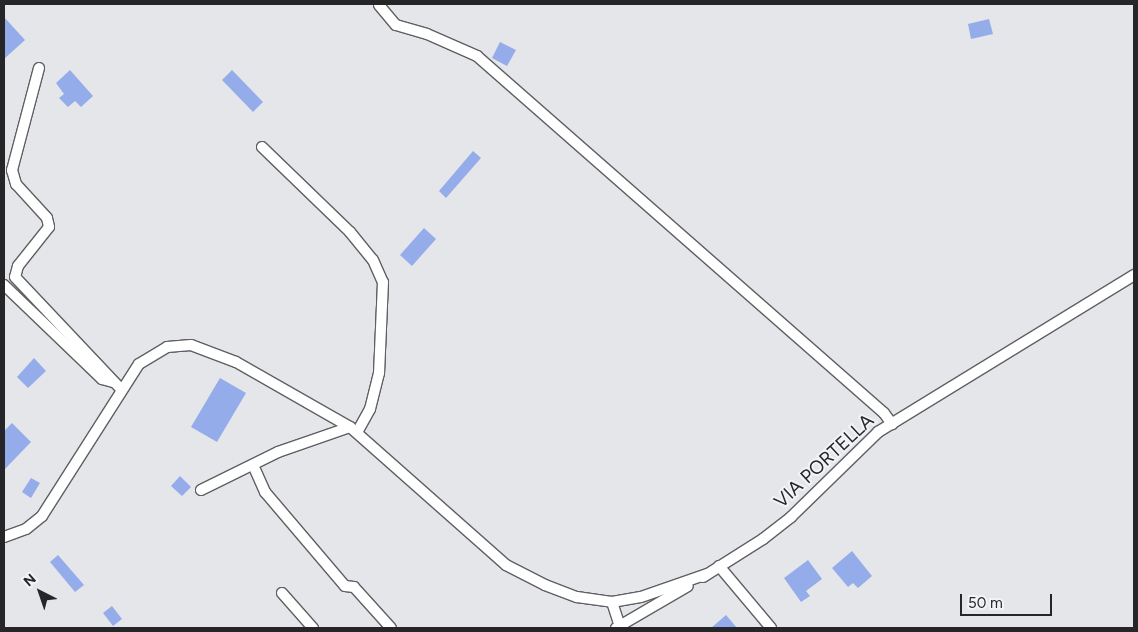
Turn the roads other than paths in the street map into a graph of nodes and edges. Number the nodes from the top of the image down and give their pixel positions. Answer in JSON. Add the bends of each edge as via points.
{"nodes":[{"id":1,"x":379,"y":5,"type":"edge"},
{"id":2,"x":39,"y":68,"type":"dead end"},
{"id":3,"x":262,"y":147,"type":"dead end"},
{"id":4,"x":1134,"y":275,"type":"edge"},
{"id":5,"x":4,"y":286,"type":"edge"},
{"id":6,"x":113,"y":382,"type":"junction"},
{"id":7,"x":121,"y":389,"type":"junction"},
{"id":8,"x":892,"y":424,"type":"junction"},
{"id":9,"x":354,"y":430,"type":"junction"},
{"id":10,"x":253,"y":464,"type":"junction"},
{"id":11,"x":201,"y":490,"type":"dead end"},
{"id":12,"x":4,"y":537,"type":"edge"},
{"id":13,"x":719,"y":566,"type":"junction"},
{"id":14,"x":707,"y":574,"type":"junction"},
{"id":15,"x":282,"y":593,"type":"dead end"},
{"id":16,"x":612,"y":602,"type":"junction"},
{"id":17,"x":618,"y":627,"type":"edge"},
{"id":18,"x":313,"y":628,"type":"edge"},
{"id":19,"x":390,"y":628,"type":"edge"},
{"id":20,"x":770,"y":628,"type":"edge"}],
"edges":[{"from":1,"to":8,"type":"street","via":[[396,26],[427,34],[477,56],[869,399]]},
{"from":2,"to":6,"type":"street","via":[[12,170],[16,184],[47,218],[49,227],[18,266],[15,277],[19,285],[108,372]]},
{"from":3,"to":9,"type":"street","via":[[350,232],[373,260],[383,282],[379,373],[370,408]]},
{"from":4,"to":8,"type":"street","name":"VIA PORTELLA"},
{"from":5,"to":6,"type":"street","via":[[102,378]]},
{"from":6,"to":7,"type":"street"},
{"from":7,"to":9,"type":"street","via":[[147,357],[167,347],[191,345],[236,362]]},
{"from":7,"to":12,"type":"street","via":[[42,516],[26,529]]},
{"from":8,"to":13,"type":"street","name":"VIA PORTELLA","via":[[878,432],[763,540]]},
{"from":9,"to":10,"type":"street"},
{"from":9,"to":16,"type":"street","via":[[506,565],[561,591]]},
{"from":10,"to":11,"type":"street"},
{"from":10,"to":19,"type":"street","via":[[266,492],[346,586],[354,587]]},
{"from":13,"to":14,"type":"street","name":"VIA PORTELLA"},
{"from":13,"to":20,"type":"street"},
{"from":14,"to":16,"type":"street","via":[[641,597]]},
{"from":14,"to":17,"type":"street","name":"VIA PORTELLA"},
{"from":15,"to":18,"type":"street"},
{"from":16,"to":17,"type":"street"}]}
